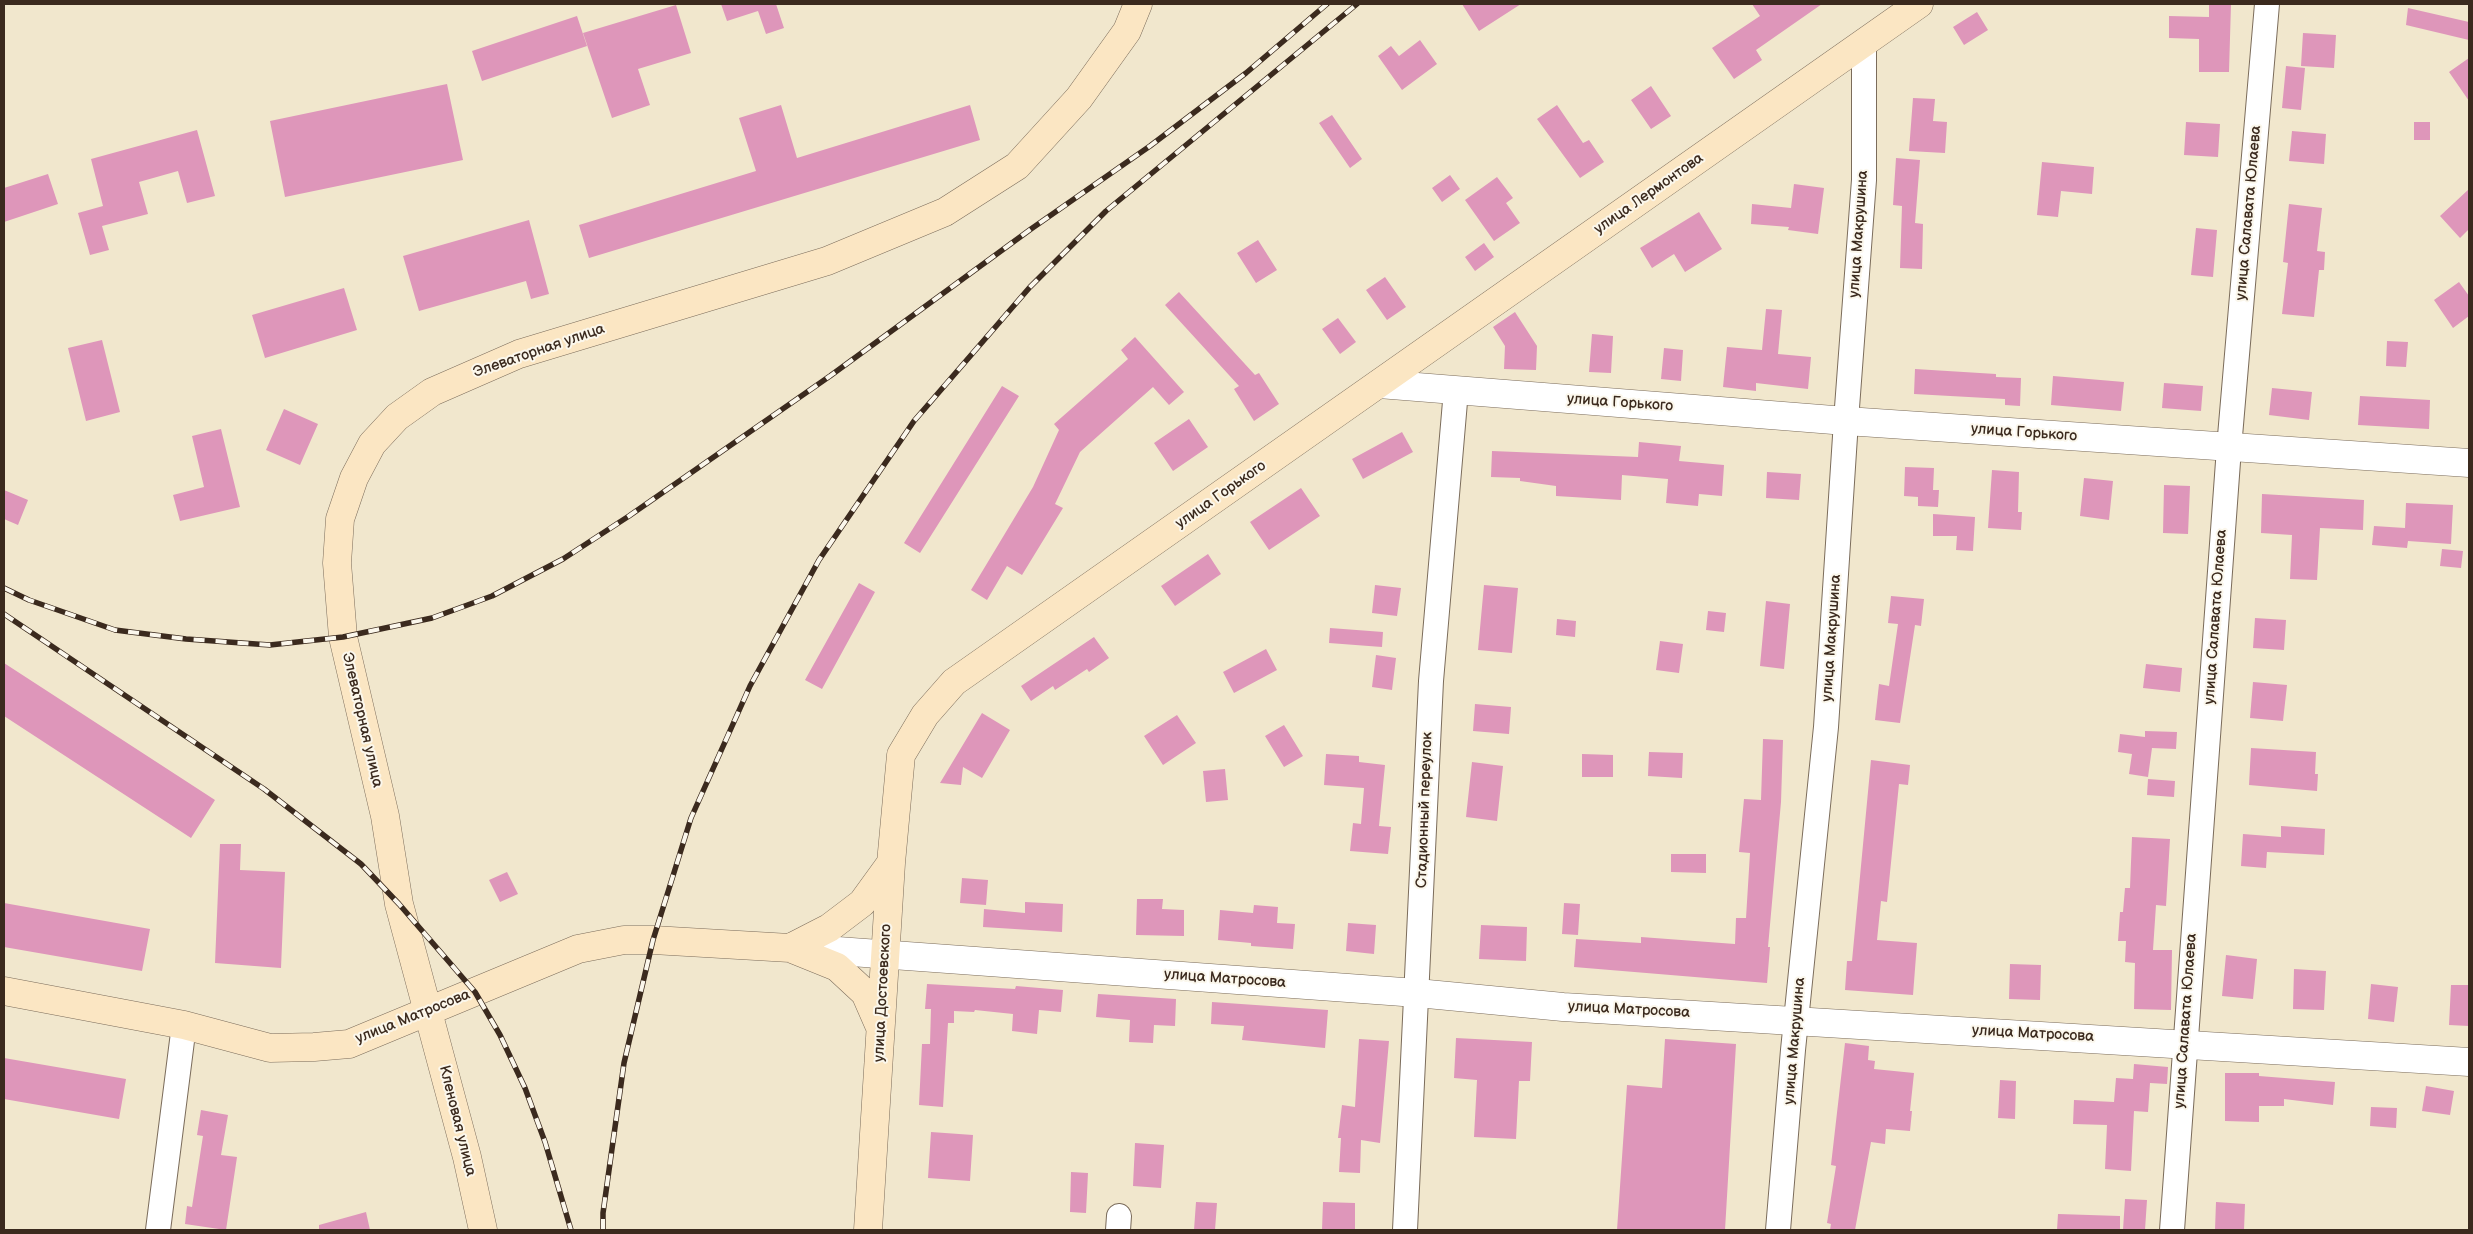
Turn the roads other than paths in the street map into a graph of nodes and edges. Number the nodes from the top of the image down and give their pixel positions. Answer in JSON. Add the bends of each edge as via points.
{"nodes":[{"id":1,"x":1138,"y":4,"type":"edge"},
{"id":2,"x":1919,"y":4,"type":"edge"},
{"id":3,"x":2267,"y":4,"type":"edge"},
{"id":4,"x":1864,"y":44,"type":"junction"},
{"id":5,"x":1379,"y":384,"type":"junction"},
{"id":6,"x":1456,"y":390,"type":"junction"},
{"id":7,"x":1846,"y":421,"type":"junction"},
{"id":8,"x":2229,"y":448,"type":"junction"},
{"id":9,"x":2469,"y":464,"type":"edge"},
{"id":10,"x":901,"y":756,"type":"joint"},
{"id":11,"x":891,"y":863,"type":"junction"},
{"id":12,"x":790,"y":948,"type":"junction"},
{"id":13,"x":885,"y":955,"type":"junction"},
{"id":14,"x":4,"y":991,"type":"edge"},
{"id":15,"x":1418,"y":993,"type":"junction"},
{"id":16,"x":428,"y":1012,"type":"junction"},
{"id":17,"x":1797,"y":1020,"type":"junction"},
{"id":18,"x":184,"y":1025,"type":"junction"},
{"id":19,"x":880,"y":1028,"type":"junction"},
{"id":20,"x":2184,"y":1043,"type":"junction"},
{"id":21,"x":2469,"y":1062,"type":"edge"},
{"id":22,"x":158,"y":1230,"type":"edge"},
{"id":23,"x":483,"y":1230,"type":"edge"},
{"id":24,"x":868,"y":1230,"type":"edge"},
{"id":25,"x":1405,"y":1230,"type":"edge"},
{"id":26,"x":1778,"y":1230,"type":"edge"},
{"id":27,"x":2172,"y":1230,"type":"edge"}],
"edges":[{"from":1,"to":16,"type":"main road","name":"Элеваторная улица","via":[[1127,31],[1079,98],[1017,166],[945,212],[827,261],[512,358],[432,392],[397,417],[372,444],[354,478],[340,519],[337,563],[343,637],[384,816],[399,904]]},
{"from":2,"to":4,"type":"main road","name":"улица Лермонтова"},
{"from":3,"to":8,"type":"street","name":"улица Салавата Юлаева"},
{"from":4,"to":5,"type":"main road","name":"улица Лермонтова"},
{"from":4,"to":7,"type":"street","name":"улица Макрушина","via":[[1864,180]]},
{"from":5,"to":6,"type":"street","name":"улица Горького"},
{"from":5,"to":10,"type":"main road","name":"улица Горького","via":[[954,682],[926,715]]},
{"from":6,"to":7,"type":"street","name":"улица Горького"},
{"from":6,"to":15,"type":"street","name":"Стадионный переулок","via":[[1431,681]]},
{"from":7,"to":8,"type":"street","name":"улица Горького"},
{"from":7,"to":17,"type":"street","name":"улица Макрушина","via":[[1826,727]]},
{"from":8,"to":9,"type":"street","name":"улица Горького"},
{"from":8,"to":20,"type":"street","name":"улица Салавата Юлаева"},
{"from":10,"to":11,"type":"main road","name":"улица Достоевского"},
{"from":11,"to":12,"type":"main road","via":[[862,903],[829,928]]},
{"from":11,"to":13,"type":"main road","name":"улица Достоевского"},
{"from":12,"to":13,"type":"street","name":"улица Матросова"},
{"from":12,"to":16,"type":"main road","name":"улица Матросова","via":[[624,940],[578,950]]},
{"from":12,"to":19,"type":"main road","name":"улица Матросова","via":[[837,967],[865,993]]},
{"from":13,"to":15,"type":"street","name":"улица Матросова"},
{"from":13,"to":19,"type":"main road","name":"улица Достоевского"},
{"from":14,"to":18,"type":"main road","name":"улица Матросова"},
{"from":15,"to":17,"type":"street","name":"улица Матросова","via":[[1563,1007]]},
{"from":15,"to":25,"type":"street","name":"Стадионный переулок"},
{"from":16,"to":18,"type":"main road","name":"улица Матросова","via":[[349,1044],[314,1048],[270,1048]]},
{"from":16,"to":23,"type":"main road","name":"Кленовая улица"},
{"from":17,"to":20,"type":"street","name":"улица Матросова"},
{"from":17,"to":26,"type":"street","name":"улица Макрушина"},
{"from":18,"to":22,"type":"street"},
{"from":19,"to":24,"type":"main road","name":"улица Достоевского"},
{"from":20,"to":21,"type":"street","name":"улица Матросова"},
{"from":20,"to":27,"type":"street","name":"улица Салавата Юлаева"}]}
